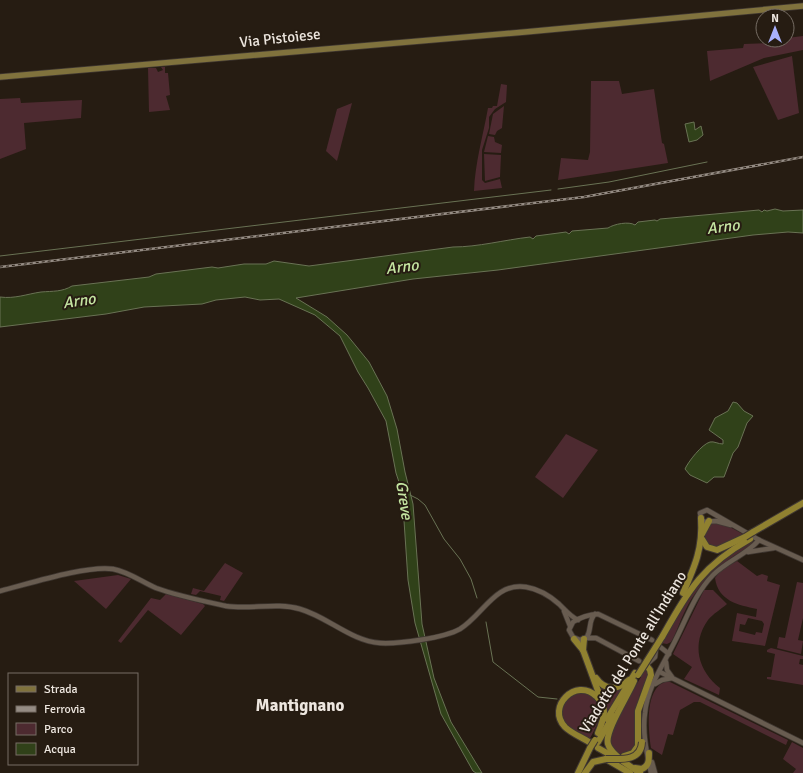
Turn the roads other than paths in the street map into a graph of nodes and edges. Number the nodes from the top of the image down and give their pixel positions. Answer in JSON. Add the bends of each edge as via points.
{"nodes":[{"id":1,"x":803,"y":6,"type":"edge"},
{"id":2,"x":0,"y":76,"type":"edge"},
{"id":3,"x":803,"y":503,"type":"edge"},
{"id":4,"x":803,"y":508,"type":"edge"},
{"id":5,"x":714,"y":514,"type":"junction"},
{"id":6,"x":701,"y":518,"type":"junction"},
{"id":7,"x":709,"y":521,"type":"junction"},
{"id":8,"x":731,"y":525,"type":"junction"},
{"id":9,"x":756,"y":536,"type":"junction"},
{"id":10,"x":702,"y":537,"type":"junction"},
{"id":11,"x":747,"y":538,"type":"junction"},
{"id":12,"x":765,"y":543,"type":"junction"},
{"id":13,"x":780,"y":549,"type":"junction"},
{"id":14,"x":753,"y":550,"type":"junction"},
{"id":15,"x":746,"y":552,"type":"junction"},
{"id":16,"x":803,"y":560,"type":"edge"},
{"id":17,"x":0,"y":591,"type":"edge"},
{"id":18,"x":683,"y":593,"type":"junction"},
{"id":19,"x":562,"y":608,"type":"junction"},
{"id":20,"x":595,"y":614,"type":"junction"},
{"id":21,"x":579,"y":620,"type":"junction"},
{"id":22,"x":570,"y":626,"type":"junction"},
{"id":23,"x":589,"y":628,"type":"junction"},
{"id":24,"x":660,"y":636,"type":"junction"},
{"id":25,"x":574,"y":638,"type":"junction"},
{"id":26,"x":585,"y":638,"type":"junction"},
{"id":27,"x":596,"y":638,"type":"junction"},
{"id":28,"x":651,"y":641,"type":"dead end"},
{"id":29,"x":659,"y":646,"type":"junction"},
{"id":30,"x":672,"y":648,"type":"junction"},
{"id":31,"x":583,"y":650,"type":"junction"},
{"id":32,"x":669,"y":654,"type":"junction"},
{"id":33,"x":639,"y":661,"type":"dead end"},
{"id":34,"x":666,"y":661,"type":"junction"},
{"id":35,"x":646,"y":665,"type":"joint"},
{"id":36,"x":660,"y":672,"type":"junction"},
{"id":37,"x":593,"y":674,"type":"junction"},
{"id":38,"x":635,"y":677,"type":"junction"},
{"id":39,"x":673,"y":678,"type":"junction"},
{"id":40,"x":653,"y":685,"type":"junction"},
{"id":41,"x":641,"y":700,"type":"junction"},
{"id":42,"x":601,"y":701,"type":"junction"},
{"id":43,"x":598,"y":733,"type":"junction"},
{"id":44,"x":803,"y":743,"type":"edge"},
{"id":45,"x":594,"y":745,"type":"junction"},
{"id":46,"x":648,"y":753,"type":"junction"},
{"id":47,"x":616,"y":755,"type":"junction"},
{"id":48,"x":606,"y":759,"type":"junction"},
{"id":49,"x":621,"y":761,"type":"junction"},
{"id":50,"x":631,"y":770,"type":"edge"},
{"id":51,"x":578,"y":773,"type":"edge"},
{"id":52,"x":583,"y":773,"type":"edge"},
{"id":53,"x":640,"y":773,"type":"edge"},
{"id":54,"x":651,"y":773,"type":"edge"},
{"id":55,"x":655,"y":773,"type":"edge"}],
"edges":[{"from":1,"to":2,"type":"main road","name":"Via Pistoiese"},
{"from":3,"to":9,"type":"highway","name":"Viadotto del Ponte all'Indiano"},
{"from":4,"to":9,"type":"highway","name":"Viadotto del Ponte all'Indiano"},
{"from":5,"to":6,"type":"street","via":[[704,510],[700,513]]},
{"from":5,"to":7,"type":"street"},
{"from":5,"to":8,"type":"street"},
{"from":6,"to":7,"type":"street","via":[[704,522]]},
{"from":6,"to":10,"type":"highway"},
{"from":7,"to":8,"type":"street"},
{"from":7,"to":10,"type":"highway"},
{"from":8,"to":9,"type":"street"},
{"from":9,"to":11,"type":"highway","name":"Viadotto del Ponte all'Indiano","bridge":true},
{"from":9,"to":12,"type":"street"},
{"from":9,"to":15,"type":"street"},
{"from":10,"to":11,"type":"highway","via":[[708,547],[716,550]]},
{"from":10,"to":18,"type":"highway","via":[[696,564]]},
{"from":11,"to":18,"type":"highway","name":"Viadotto del Ponte all'Indiano","via":[[711,560]]},
{"from":11,"to":24,"type":"highway","name":"Viadotto del Ponte all'Indiano","via":[[700,576]]},
{"from":12,"to":13,"type":"street"},
{"from":12,"to":14,"type":"street"},
{"from":13,"to":14,"type":"street"},
{"from":13,"to":16,"type":"street"},
{"from":14,"to":15,"type":"street"},
{"from":15,"to":30,"type":"street","via":[[720,569],[704,585]]},
{"from":17,"to":19,"type":"street","via":[[103,569],[127,573],[156,588],[227,606],[296,608],[363,639],[391,643],[455,631],[494,597],[510,588],[536,590]]},
{"from":18,"to":24,"type":"highway","name":"Viadotto del Ponte all'Indiano"},
{"from":19,"to":21,"type":"street"},
{"from":19,"to":22,"type":"street"},
{"from":20,"to":21,"type":"street"},
{"from":20,"to":23,"type":"street","via":[[590,620]]},
{"from":20,"to":28,"type":"street","via":[[606,616]]},
{"from":21,"to":22,"type":"street"},
{"from":21,"to":23,"type":"street","via":[[585,621]]},
{"from":22,"to":25,"type":"street"},
{"from":23,"to":26,"type":"street"},
{"from":23,"to":27,"type":"street"},
{"from":24,"to":38,"type":"highway","name":"Viadotto del Ponte all'Indiano","bridge":true},
{"from":25,"to":26,"type":"street"},
{"from":25,"to":31,"type":"highway"},
{"from":26,"to":27,"type":"street"},
{"from":26,"to":31,"type":"highway"},
{"from":27,"to":33,"type":"street"},
{"from":29,"to":30,"type":"street"},
{"from":29,"to":32,"type":"street"},
{"from":29,"to":35,"type":"street","via":[[655,657]]},
{"from":30,"to":32,"type":"street"},
{"from":31,"to":37,"type":"highway"},
{"from":32,"to":34,"type":"street"},
{"from":34,"to":36,"type":"street"},
{"from":34,"to":39,"type":"street","via":[[667,670]]},
{"from":35,"to":41,"type":"highway","via":[[651,675]]},
{"from":36,"to":39,"type":"street"},
{"from":36,"to":40,"type":"street"},
{"from":37,"to":38,"type":"highway","via":[[599,682],[610,688],[622,685]]},
{"from":37,"to":42,"type":"highway"},
{"from":38,"to":43,"type":"highway","name":"Viadotto del Ponte all'Indiano"},
{"from":38,"to":45,"type":"highway","name":"Viadotto del Ponte all'Indiano"},
{"from":38,"to":47,"type":"highway","via":[[608,737],[608,745]]},
{"from":39,"to":40,"type":"street"},
{"from":39,"to":44,"type":"street"},
{"from":40,"to":46,"type":"street","via":[[644,719]]},
{"from":41,"to":47,"type":"highway","via":[[637,715],[637,748],[628,755]]},
{"from":41,"to":48,"type":"highway","bridge":true,"via":[[640,750],[633,758]]},
{"from":42,"to":43,"type":"highway","via":[[604,714]]},
{"from":42,"to":45,"type":"highway","via":[[590,692],[578,690],[568,694],[560,705],[559,716],[565,726]]},
{"from":43,"to":45,"type":"highway","name":"Viadotto del Ponte all'Indiano"},
{"from":45,"to":49,"type":"highway"},
{"from":45,"to":51,"type":"highway","name":"Viadotto del Ponte all'Indiano"},
{"from":45,"to":52,"type":"highway","name":"Viadotto del Ponte all'Indiano"},
{"from":46,"to":50,"type":"highway","via":[[649,762],[646,767]]},
{"from":46,"to":54,"type":"street"},
{"from":46,"to":55,"type":"street"},
{"from":47,"to":49,"type":"highway"},
{"from":48,"to":50,"type":"highway"},
{"from":48,"to":52,"type":"highway","via":[[593,762]]},
{"from":49,"to":50,"type":"highway"},
{"from":50,"to":53,"type":"highway"}]}
